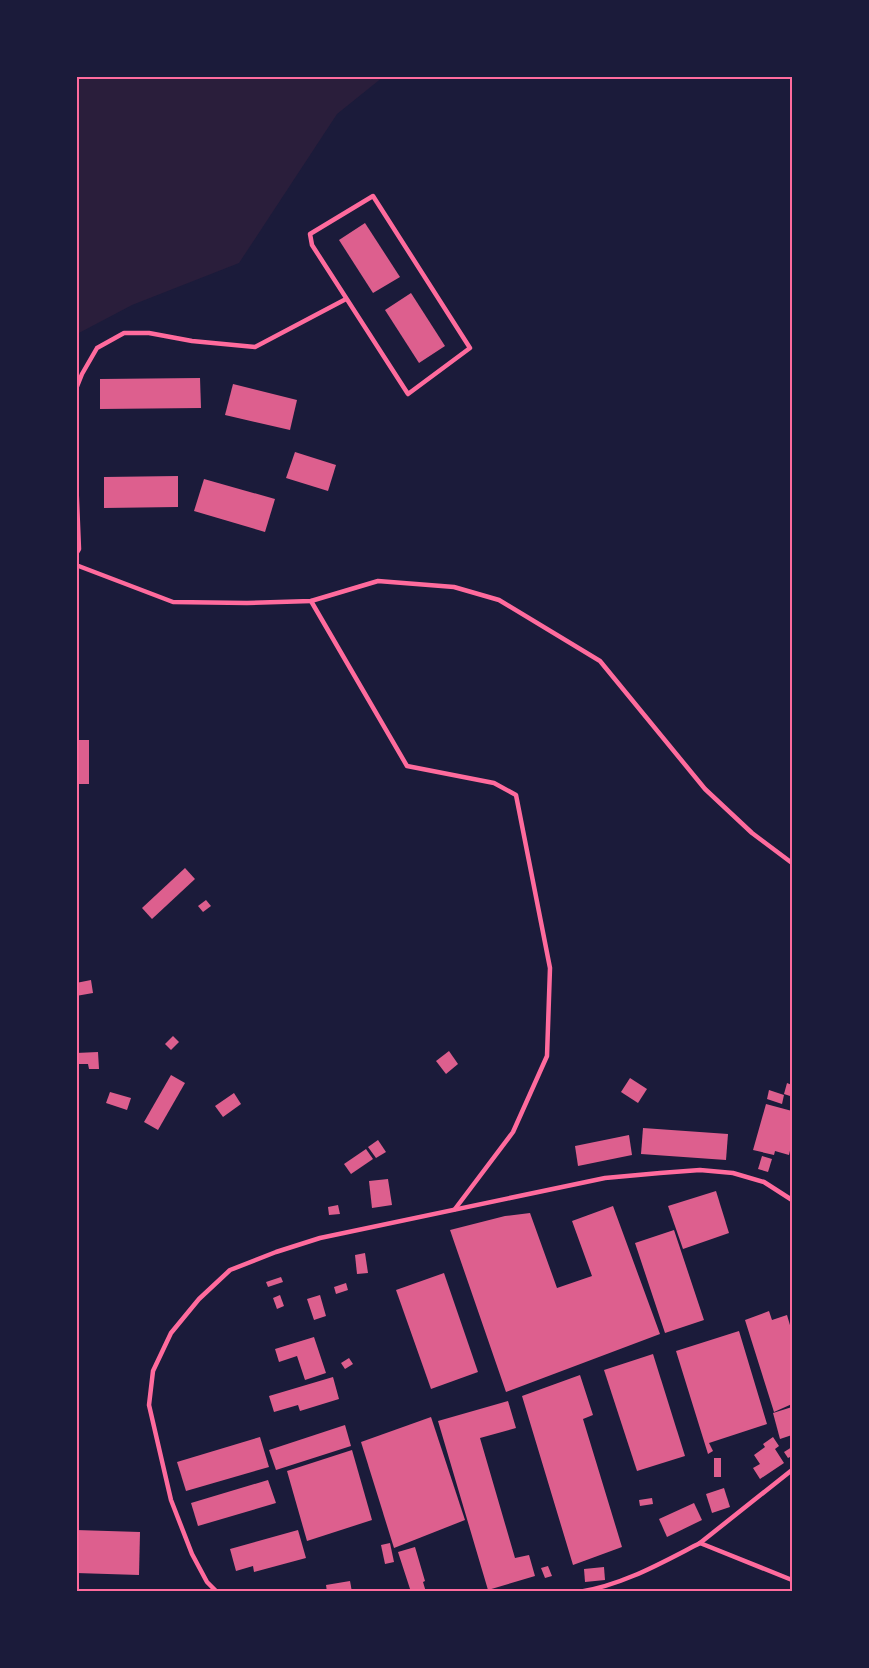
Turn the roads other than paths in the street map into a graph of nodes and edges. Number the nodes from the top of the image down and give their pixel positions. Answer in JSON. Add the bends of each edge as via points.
{"nodes":[{"id":1,"x":346,"y":299,"type":"junction"},
{"id":2,"x":76,"y":389,"type":"edge"},
{"id":3,"x":76,"y":477,"type":"edge"},
{"id":4,"x":76,"y":554,"type":"edge"},
{"id":5,"x":76,"y":565,"type":"edge"},
{"id":6,"x":311,"y":601,"type":"junction"},
{"id":7,"x":792,"y":863,"type":"edge"},
{"id":8,"x":792,"y":1200,"type":"edge"},
{"id":9,"x":454,"y":1210,"type":"junction"},
{"id":10,"x":792,"y":1470,"type":"edge"},
{"id":11,"x":700,"y":1543,"type":"junction"},
{"id":12,"x":792,"y":1580,"type":"edge"},
{"id":13,"x":218,"y":1592,"type":"edge"},
{"id":14,"x":579,"y":1592,"type":"edge"}],
"edges":[{"from":1,"to":1,"type":"lane","via":[[408,394],[470,348],[373,196],[310,234],[312,245]]},
{"from":1,"to":2,"type":"lane","via":[[255,347],[124,333],[97,348]]},
{"from":3,"to":4,"type":"lane"},
{"from":5,"to":6,"type":"lane","via":[[173,602]]},
{"from":6,"to":7,"type":"lane","via":[[378,581],[454,587],[499,600],[600,662],[705,789],[752,833]]},
{"from":6,"to":9,"type":"lane","via":[[407,766],[494,783],[516,795],[550,968],[547,1056],[513,1132]]},
{"from":8,"to":9,"type":"lane","via":[[764,1182],[733,1173],[700,1170],[605,1178]]},
{"from":9,"to":13,"type":"lane","via":[[320,1238],[230,1270],[171,1333],[153,1371],[149,1406],[171,1500],[192,1554],[207,1582]]},
{"from":10,"to":11,"type":"lane"},
{"from":11,"to":12,"type":"lane"},
{"from":11,"to":14,"type":"lane","via":[[638,1576]]}]}
